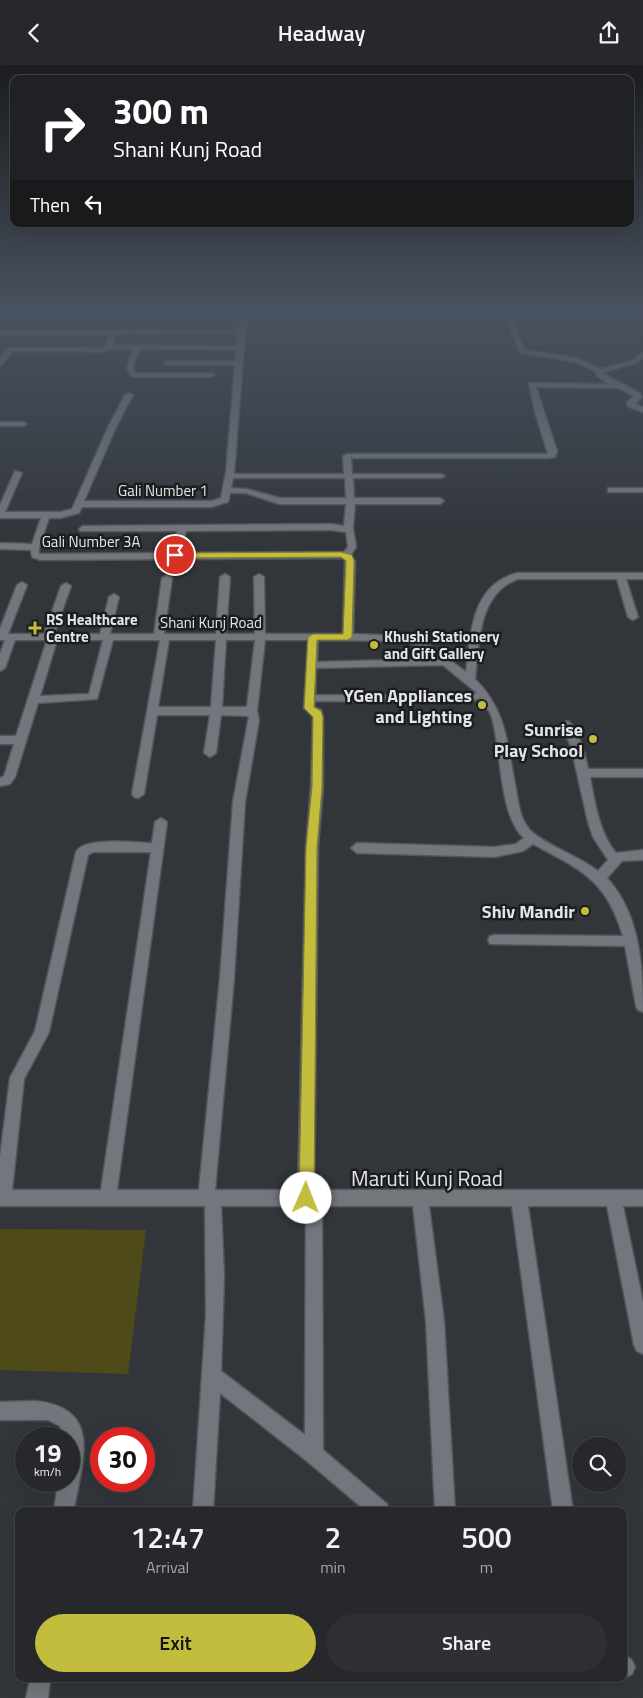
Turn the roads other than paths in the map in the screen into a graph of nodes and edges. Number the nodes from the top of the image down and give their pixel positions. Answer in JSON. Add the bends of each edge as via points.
{"nodes":[{"id":1,"x":237,"y":388,"type":"edge"},
{"id":2,"x":533,"y":388,"type":"edge"},
{"id":3,"x":625,"y":388,"type":"edge"},
{"id":4,"x":640,"y":394,"type":"edge"},
{"id":5,"x":129,"y":395,"type":"dead end"},
{"id":6,"x":643,"y":410,"type":"edge"},
{"id":7,"x":0,"y":424,"type":"edge"},
{"id":8,"x":23,"y":424,"type":"dead end"},
{"id":9,"x":18,"y":473,"type":"dead end"},
{"id":10,"x":229,"y":476,"type":"junction"},
{"id":11,"x":347,"y":476,"type":"junction"},
{"id":12,"x":441,"y":476,"type":"dead end"},
{"id":13,"x":227,"y":490,"type":"junction"},
{"id":14,"x":612,"y":490,"type":"dead end"},
{"id":15,"x":643,"y":491,"type":"edge"},
{"id":16,"x":350,"y":501,"type":"junction"},
{"id":17,"x":440,"y":501,"type":"dead end"},
{"id":18,"x":80,"y":504,"type":"junction"},
{"id":19,"x":0,"y":515,"type":"edge"},
{"id":20,"x":46,"y":515,"type":"junction"},
{"id":21,"x":182,"y":528,"type":"junction"},
{"id":22,"x":83,"y":529,"type":"dead end"},
{"id":23,"x":348,"y":529,"type":"junction"},
{"id":24,"x":0,"y":546,"type":"edge"},
{"id":25,"x":35,"y":547,"type":"junction"},
{"id":26,"x":175,"y":555,"type":"junction"},
{"id":27,"x":347,"y":555,"type":"junction"},
{"id":28,"x":621,"y":576,"type":"junction"},
{"id":29,"x":643,"y":576,"type":"edge"},
{"id":30,"x":225,"y":577,"type":"dead end"},
{"id":31,"x":259,"y":577,"type":"dead end"},
{"id":32,"x":167,"y":578,"type":"dead end"},
{"id":33,"x":22,"y":585,"type":"dead end"},
{"id":34,"x":66,"y":586,"type":"dead end"},
{"id":35,"x":114,"y":597,"type":"dead end"},
{"id":36,"x":633,"y":617,"type":"dead end"},
{"id":37,"x":4,"y":637,"type":"edge"},
{"id":38,"x":51,"y":637,"type":"junction"},
{"id":39,"x":107,"y":637,"type":"junction"},
{"id":40,"x":162,"y":637,"type":"junction"},
{"id":41,"x":222,"y":637,"type":"junction"},
{"id":42,"x":260,"y":637,"type":"junction"},
{"id":43,"x":313,"y":637,"type":"junction"},
{"id":44,"x":348,"y":637,"type":"junction"},
{"id":45,"x":446,"y":662,"type":"junction"},
{"id":46,"x":312,"y":665,"type":"junction"},
{"id":47,"x":0,"y":668,"type":"edge"},
{"id":48,"x":470,"y":680,"type":"junction"},
{"id":49,"x":484,"y":695,"type":"junction"},
{"id":50,"x":310,"y":698,"type":"junction"},
{"id":51,"x":34,"y":700,"type":"junction"},
{"id":52,"x":152,"y":711,"type":"junction"},
{"id":53,"x":216,"y":711,"type":"junction"},
{"id":54,"x":252,"y":712,"type":"junction"},
{"id":55,"x":567,"y":725,"type":"dead end"},
{"id":56,"x":0,"y":740,"type":"edge"},
{"id":57,"x":21,"y":740,"type":"junction"},
{"id":58,"x":210,"y":753,"type":"dead end"},
{"id":59,"x":582,"y":773,"type":"junction"},
{"id":60,"x":643,"y":773,"type":"edge"},
{"id":61,"x":0,"y":783,"type":"edge"},
{"id":62,"x":138,"y":794,"type":"dead end"},
{"id":63,"x":161,"y":822,"type":"dead end"},
{"id":64,"x":532,"y":838,"type":"junction"},
{"id":65,"x":157,"y":848,"type":"junction"},
{"id":66,"x":357,"y":848,"type":"dead end"},
{"id":67,"x":643,"y":855,"type":"edge"},
{"id":68,"x":615,"y":860,"type":"junction"},
{"id":69,"x":599,"y":878,"type":"junction"},
{"id":70,"x":495,"y":940,"type":"dead end"},
{"id":71,"x":629,"y":941,"type":"junction"},
{"id":72,"x":643,"y":1006,"type":"edge"},
{"id":73,"x":108,"y":1197,"type":"junction"},
{"id":74,"x":210,"y":1197,"type":"junction"},
{"id":75,"x":1,"y":1198,"type":"edge"},
{"id":76,"x":310,"y":1198,"type":"junction"},
{"id":77,"x":643,"y":1198,"type":"edge"},
{"id":78,"x":420,"y":1199,"type":"junction"},
{"id":79,"x":614,"y":1199,"type":"junction"},
{"id":80,"x":518,"y":1200,"type":"junction"},
{"id":81,"x":643,"y":1345,"type":"edge"},
{"id":82,"x":213,"y":1376,"type":"junction"},
{"id":83,"x":0,"y":1411,"type":"edge"},
{"id":84,"x":72,"y":1427,"type":"edge"},
{"id":85,"x":314,"y":1454,"type":"junction"},
{"id":86,"x":67,"y":1492,"type":"edge"},
{"id":87,"x":65,"y":1507,"type":"edge"},
{"id":88,"x":203,"y":1507,"type":"edge"},
{"id":89,"x":375,"y":1507,"type":"edge"},
{"id":90,"x":445,"y":1507,"type":"edge"},
{"id":91,"x":562,"y":1507,"type":"edge"},
{"id":92,"x":40,"y":1682,"type":"edge"},
{"id":93,"x":37,"y":1698,"type":"edge"}],
"edges":[{"from":1,"to":10,"type":"street","name":"Gali Number 1"},
{"from":2,"to":11,"type":"street","via":[[552,455],[350,455],[346,457]]},
{"from":3,"to":4,"type":"street"},
{"from":4,"to":6,"type":"street","via":[[630,404]]},
{"from":5,"to":18,"type":"street"},
{"from":7,"to":8,"type":"street"},
{"from":9,"to":19,"type":"street"},
{"from":10,"to":11,"type":"street"},
{"from":10,"to":13,"type":"street","name":"Gali Number 1"},
{"from":11,"to":12,"type":"street"},
{"from":11,"to":16,"type":"street"},
{"from":13,"to":16,"type":"street","via":[[247,491],[279,501]]},
{"from":13,"to":18,"type":"street","name":"Gali Number 1","via":[[225,500],[216,503]]},
{"from":14,"to":15,"type":"street"},
{"from":16,"to":17,"type":"street"},
{"from":16,"to":23,"type":"street"},
{"from":18,"to":20,"type":"street","via":[[72,513]]},
{"from":19,"to":20,"type":"street"},
{"from":20,"to":25,"type":"street","name":"Gali Number 3A"},
{"from":21,"to":22,"type":"street"},
{"from":21,"to":23,"type":"street"},
{"from":21,"to":26,"type":"street"},
{"from":23,"to":27,"type":"street","via":[[352,547]]},
{"from":24,"to":25,"type":"street"},
{"from":25,"to":26,"type":"street","name":"Gali Number 3A","via":[[35,555],[40,557]]},
{"from":26,"to":27,"type":"street","name":"Gali Number 3A"},
{"from":27,"to":44,"type":"street","via":[[350,561]]},
{"from":28,"to":29,"type":"street"},
{"from":28,"to":36,"type":"street"},
{"from":28,"to":48,"type":"street","via":[[517,576],[503,580],[479,612]]},
{"from":30,"to":41,"type":"street"},
{"from":31,"to":42,"type":"street"},
{"from":32,"to":40,"type":"street"},
{"from":33,"to":37,"type":"street"},
{"from":34,"to":38,"type":"street"},
{"from":35,"to":39,"type":"street"},
{"from":37,"to":38,"type":"street","name":"Shani Kunj Road"},
{"from":37,"to":47,"type":"street"},
{"from":38,"to":39,"type":"street","name":"Shani Kunj Road"},
{"from":38,"to":51,"type":"street"},
{"from":39,"to":40,"type":"street","name":"Shani Kunj Road"},
{"from":39,"to":51,"type":"street","via":[[93,697]]},
{"from":40,"to":41,"type":"street","name":"Shani Kunj Road"},
{"from":40,"to":52,"type":"street"},
{"from":41,"to":42,"type":"street","name":"Shani Kunj Road"},
{"from":41,"to":53,"type":"street"},
{"from":42,"to":43,"type":"street","name":"Shani Kunj Road"},
{"from":42,"to":54,"type":"street"},
{"from":43,"to":44,"type":"street","name":"Shani Kunj Road"},
{"from":43,"to":46,"type":"street"},
{"from":44,"to":45,"type":"street","name":"Shani Kunj Road","via":[[406,638],[421,643]]},
{"from":45,"to":46,"type":"street"},
{"from":45,"to":48,"type":"street"},
{"from":46,"to":50,"type":"street"},
{"from":48,"to":49,"type":"street"},
{"from":49,"to":50,"type":"street","via":[[468,699]]},
{"from":49,"to":64,"type":"street","via":[[496,715],[514,811],[524,831]]},
{"from":50,"to":76,"type":"street","via":[[310,709],[318,717],[312,847]]},
{"from":51,"to":57,"type":"street"},
{"from":52,"to":53,"type":"street"},
{"from":52,"to":62,"type":"street"},
{"from":53,"to":54,"type":"street"},
{"from":53,"to":58,"type":"street"},
{"from":54,"to":74,"type":"street","via":[[254,720],[239,802]]},
{"from":55,"to":59,"type":"street","via":[[577,747]]},
{"from":56,"to":57,"type":"street"},
{"from":57,"to":61,"type":"street","via":[[9,777]]},
{"from":59,"to":60,"type":"street"},
{"from":59,"to":68,"type":"street","via":[[604,847]]},
{"from":63,"to":65,"type":"street"},
{"from":64,"to":66,"type":"street","via":[[518,848],[495,852]]},
{"from":64,"to":69,"type":"street"},
{"from":65,"to":73,"type":"street"},
{"from":65,"to":75,"type":"street","via":[[91,847],[82,852],[42,1032],[17,1078]]},
{"from":67,"to":68,"type":"street","via":[[628,855]]},
{"from":68,"to":69,"type":"street"},
{"from":69,"to":71,"type":"street","via":[[616,898]]},
{"from":70,"to":71,"type":"street"},
{"from":71,"to":72,"type":"street"},
{"from":73,"to":74,"type":"street","name":"Maruti Kunj Road"},
{"from":73,"to":75,"type":"street","name":"Maruti Kunj Road"},
{"from":74,"to":76,"type":"street","name":"Maruti Kunj Road"},
{"from":74,"to":82,"type":"street","via":[[216,1301]]},
{"from":76,"to":78,"type":"street","name":"Maruti Kunj Road"},
{"from":76,"to":85,"type":"street"},
{"from":77,"to":79,"type":"street","name":"Maruti Kunj Road"},
{"from":78,"to":80,"type":"street","name":"Maruti Kunj Road"},
{"from":78,"to":90,"type":"street","via":[[435,1321]]},
{"from":79,"to":80,"type":"street","name":"Maruti Kunj Road"},
{"from":79,"to":81,"type":"street"},
{"from":80,"to":91,"type":"street"},
{"from":82,"to":85,"type":"street"},
{"from":82,"to":88,"type":"street"},
{"from":83,"to":84,"type":"street","via":[[52,1411],[66,1418]]},
{"from":85,"to":89,"type":"street"},
{"from":86,"to":87,"type":"street"},
{"from":92,"to":93,"type":"street"}]}
